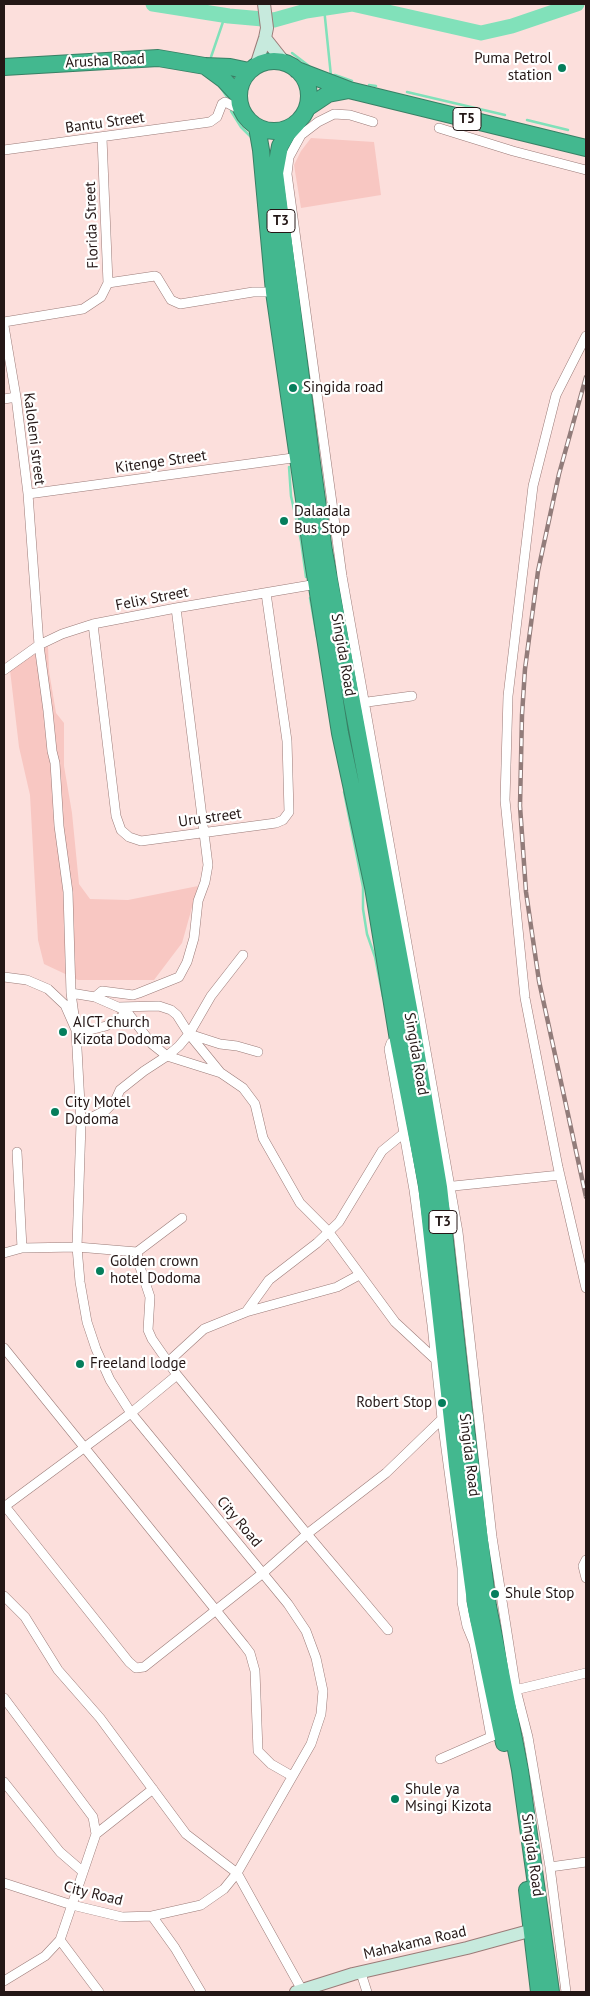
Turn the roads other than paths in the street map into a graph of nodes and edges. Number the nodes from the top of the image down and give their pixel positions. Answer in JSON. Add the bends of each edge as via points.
{"nodes":[{"id":1,"x":264,"y":6,"type":"edge"},
{"id":2,"x":266,"y":33,"type":"junction"},
{"id":3,"x":205,"y":66,"type":"junction"},
{"id":4,"x":290,"y":66,"type":"junction"},
{"id":5,"x":4,"y":67,"type":"edge"},
{"id":6,"x":252,"y":68,"type":"junction"},
{"id":7,"x":349,"y":90,"type":"junction"},
{"id":8,"x":240,"y":103,"type":"junction"},
{"id":9,"x":308,"y":108,"type":"junction"},
{"id":10,"x":373,"y":122,"type":"dead end"},
{"id":11,"x":297,"y":123,"type":"junction"},
{"id":12,"x":257,"y":127,"type":"junction"},
{"id":13,"x":439,"y":128,"type":"dead end"},
{"id":14,"x":102,"y":138,"type":"junction"},
{"id":15,"x":586,"y":148,"type":"edge"},
{"id":16,"x":4,"y":150,"type":"edge"},
{"id":17,"x":586,"y":170,"type":"edge"},
{"id":18,"x":108,"y":283,"type":"junction"},
{"id":19,"x":274,"y":292,"type":"junction"},
{"id":20,"x":4,"y":324,"type":"edge"},
{"id":21,"x":586,"y":336,"type":"edge"},
{"id":22,"x":16,"y":397,"type":"junction"},
{"id":23,"x":4,"y":399,"type":"edge"},
{"id":24,"x":305,"y":457,"type":"junction"},
{"id":25,"x":28,"y":494,"type":"junction"},
{"id":26,"x":317,"y":584,"type":"junction"},
{"id":27,"x":266,"y":593,"type":"junction"},
{"id":28,"x":176,"y":608,"type":"junction"},
{"id":29,"x":93,"y":624,"type":"junction"},
{"id":30,"x":39,"y":646,"type":"junction"},
{"id":31,"x":4,"y":670,"type":"edge"},
{"id":32,"x":412,"y":696,"type":"dead end"},
{"id":33,"x":358,"y":703,"type":"junction"},
{"id":34,"x":204,"y":833,"type":"junction"},
{"id":35,"x":243,"y":955,"type":"dead end"},
{"id":36,"x":4,"y":977,"type":"edge"},
{"id":37,"x":72,"y":993,"type":"junction"},
{"id":38,"x":95,"y":997,"type":"junction"},
{"id":39,"x":118,"y":1007,"type":"junction"},
{"id":40,"x":128,"y":1013,"type":"junction"},
{"id":41,"x":76,"y":1030,"type":"junction"},
{"id":42,"x":189,"y":1034,"type":"junction"},
{"id":43,"x":398,"y":1040,"type":"junction"},
{"id":44,"x":258,"y":1052,"type":"dead end"},
{"id":45,"x":167,"y":1056,"type":"junction"},
{"id":46,"x":221,"y":1073,"type":"junction"},
{"id":47,"x":81,"y":1122,"type":"junction"},
{"id":48,"x":404,"y":1132,"type":"junction"},
{"id":49,"x":17,"y":1152,"type":"dead end"},
{"id":50,"x":560,"y":1175,"type":"junction"},
{"id":51,"x":444,"y":1187,"type":"junction"},
{"id":52,"x":182,"y":1218,"type":"dead end"},
{"id":53,"x":328,"y":1231,"type":"junction"},
{"id":54,"x":77,"y":1247,"type":"junction"},
{"id":55,"x":22,"y":1248,"type":"junction"},
{"id":56,"x":4,"y":1252,"type":"edge"},
{"id":57,"x":137,"y":1252,"type":"junction"},
{"id":58,"x":359,"y":1275,"type":"junction"},
{"id":59,"x":586,"y":1288,"type":"edge"},
{"id":60,"x":246,"y":1312,"type":"junction"},
{"id":61,"x":4,"y":1348,"type":"edge"},
{"id":62,"x":436,"y":1360,"type":"junction"},
{"id":63,"x":168,"y":1362,"type":"junction"},
{"id":64,"x":177,"y":1374,"type":"junction"},
{"id":65,"x":131,"y":1413,"type":"junction"},
{"id":66,"x":452,"y":1414,"type":"junction"},
{"id":67,"x":84,"y":1448,"type":"junction"},
{"id":68,"x":4,"y":1506,"type":"edge"},
{"id":69,"x":307,"y":1534,"type":"junction"},
{"id":70,"x":586,"y":1560,"type":"edge"},
{"id":71,"x":263,"y":1573,"type":"junction"},
{"id":72,"x":586,"y":1578,"type":"edge"},
{"id":73,"x":4,"y":1596,"type":"edge"},
{"id":74,"x":216,"y":1610,"type":"junction"},
{"id":75,"x":388,"y":1630,"type":"dead end"},
{"id":76,"x":586,"y":1673,"type":"edge"},
{"id":77,"x":511,"y":1691,"type":"junction"},
{"id":78,"x":4,"y":1698,"type":"edge"},
{"id":79,"x":497,"y":1735,"type":"junction"},
{"id":80,"x":440,"y":1759,"type":"dead end"},
{"id":81,"x":292,"y":1776,"type":"junction"},
{"id":82,"x":4,"y":1782,"type":"edge"},
{"id":83,"x":153,"y":1789,"type":"junction"},
{"id":84,"x":96,"y":1834,"type":"junction"},
{"id":85,"x":586,"y":1862,"type":"edge"},
{"id":86,"x":536,"y":1865,"type":"junction"},
{"id":87,"x":82,"y":1871,"type":"junction"},
{"id":88,"x":237,"y":1873,"type":"junction"},
{"id":89,"x":4,"y":1883,"type":"edge"},
{"id":90,"x":72,"y":1905,"type":"junction"},
{"id":91,"x":152,"y":1916,"type":"junction"},
{"id":92,"x":537,"y":1929,"type":"junction"},
{"id":93,"x":60,"y":1940,"type":"junction"},
{"id":94,"x":360,"y":1973,"type":"junction"},
{"id":95,"x":4,"y":1981,"type":"edge"},
{"id":96,"x":299,"y":1991,"type":"edge"},
{"id":97,"x":99,"y":1992,"type":"edge"},
{"id":98,"x":201,"y":1992,"type":"edge"},
{"id":99,"x":367,"y":1992,"type":"edge"},
{"id":100,"x":539,"y":1992,"type":"edge"},
{"id":101,"x":551,"y":1992,"type":"edge"},
{"id":102,"x":566,"y":1992,"type":"edge"}],
"edges":[{"from":1,"to":2,"type":"street"},
{"from":2,"to":4,"type":"street"},
{"from":2,"to":6,"type":"street"},
{"from":3,"to":5,"type":"highway","name":"Arusha Road","number":"T5","via":[[158,58]]},
{"from":3,"to":6,"type":"highway","number":"T5"},
{"from":3,"to":8,"type":"highway","number":"T5","via":[[224,80]]},
{"from":4,"to":6,"type":"highway","number":"T5","via":[[274,61]]},
{"from":4,"to":7,"type":"highway","number":"T5"},
{"from":4,"to":9,"type":"highway","via":[[304,78],[308,87]]},
{"from":6,"to":8,"type":"highway","via":[[243,78]]},
{"from":7,"to":9,"type":"highway","number":"T5","via":[[328,94]]},
{"from":7,"to":15,"type":"highway","number":"T5"},
{"from":8,"to":12,"type":"highway","number":"T5","via":[[251,123]]},
{"from":8,"to":14,"type":"street","name":"Bantu Street","via":[[225,102],[217,117],[210,122]]},
{"from":9,"to":11,"type":"highway","number":"T5"},
{"from":10,"to":33,"type":"street","via":[[334,114],[318,122],[301,135],[289,157],[288,174]]},
{"from":11,"to":12,"type":"highway","via":[[274,132]]},
{"from":11,"to":24,"type":"highway","name":"Singida Road","number":"T3","via":[[280,146],[275,173]]},
{"from":12,"to":19,"type":"highway","name":"Singida Road","number":"T3"},
{"from":13,"to":17,"type":"street"},
{"from":14,"to":16,"type":"street","name":"Bantu Street"},
{"from":14,"to":18,"type":"street","name":"Florida Street"},
{"from":18,"to":19,"type":"street","via":[[154,276],[171,300],[180,304],[253,292]]},
{"from":18,"to":20,"type":"street","name":"Florida Street","via":[[101,297],[82,309]]},
{"from":19,"to":24,"type":"highway","name":"Singida Road","number":"T3"},
{"from":20,"to":22,"type":"street","name":"Kaloleni street"},
{"from":21,"to":50,"type":"street","via":[[556,395],[533,486],[508,696],[505,790],[524,998]]},
{"from":22,"to":23,"type":"street"},
{"from":22,"to":25,"type":"street","name":"Kaloleni street"},
{"from":24,"to":25,"type":"street","name":"Kitenge Street"},
{"from":24,"to":26,"type":"highway","name":"Singida Road","number":"T3"},
{"from":24,"to":33,"type":"highway","name":"Singida Road","number":"T3"},
{"from":25,"to":30,"type":"street","name":"Kaloleni street"},
{"from":26,"to":27,"type":"street","name":"Felix Street"},
{"from":26,"to":43,"type":"highway","name":"Singida Road","number":"T3","via":[[340,733],[373,887]]},
{"from":27,"to":28,"type":"street","name":"Felix Street"},
{"from":27,"to":34,"type":"street","name":"Uru street","via":[[286,741],[289,812],[284,820],[276,823]]},
{"from":28,"to":29,"type":"street","name":"Felix Street"},
{"from":28,"to":34,"type":"street"},
{"from":29,"to":30,"type":"street","name":"Felix Street"},
{"from":29,"to":34,"type":"street","name":"Uru street","via":[[116,816],[121,830],[141,841]]},
{"from":30,"to":31,"type":"street","name":"Felix Street"},
{"from":30,"to":37,"type":"street","name":"Kaloleni street","via":[[66,876]]},
{"from":32,"to":33,"type":"street"},
{"from":33,"to":51,"type":"highway","name":"Singida Road","number":"T3","via":[[410,1014]]},
{"from":34,"to":38,"type":"street","via":[[208,865],[198,901],[194,938],[179,978],[139,994],[102,991]]},
{"from":35,"to":42,"type":"street","via":[[211,996]]},
{"from":36,"to":41,"type":"street","name":"City Road","via":[[27,980],[48,989],[65,1005]]},
{"from":37,"to":38,"type":"street"},
{"from":37,"to":41,"type":"street","name":"Kaloleni street"},
{"from":38,"to":39,"type":"street"},
{"from":39,"to":40,"type":"street"},
{"from":39,"to":42,"type":"street","via":[[158,1006],[167,1009],[177,1015]]},
{"from":40,"to":41,"type":"street","via":[[106,1026]]},
{"from":40,"to":45,"type":"street","via":[[152,1044]]},
{"from":41,"to":47,"type":"street","name":"City Road"},
{"from":42,"to":44,"type":"street"},
{"from":42,"to":45,"type":"street"},
{"from":42,"to":46,"type":"street"},
{"from":43,"to":48,"type":"street","via":[[389,1049]]},
{"from":43,"to":66,"type":"highway","name":"Singida Road","number":"T3","via":[[426,1184]]},
{"from":45,"to":46,"type":"street"},
{"from":45,"to":47,"type":"street","via":[[120,1090],[106,1110]]},
{"from":46,"to":53,"type":"street","via":[[243,1088],[255,1104],[263,1138],[288,1184],[300,1203]]},
{"from":47,"to":54,"type":"street","name":"City Road"},
{"from":48,"to":53,"type":"street","via":[[382,1151],[339,1222]]},
{"from":48,"to":62,"type":"street"},
{"from":49,"to":55,"type":"street"},
{"from":50,"to":51,"type":"street"},
{"from":50,"to":59,"type":"street"},
{"from":51,"to":66,"type":"highway","name":"Singida Road","number":"T3"},
{"from":51,"to":77,"type":"street","via":[[458,1232]]},
{"from":52,"to":57,"type":"street"},
{"from":53,"to":58,"type":"street"},
{"from":53,"to":60,"type":"street","via":[[311,1249],[270,1280]]},
{"from":54,"to":55,"type":"street"},
{"from":54,"to":57,"type":"street"},
{"from":54,"to":65,"type":"street","name":"City Road","via":[[87,1322],[110,1380]]},
{"from":55,"to":56,"type":"street"},
{"from":57,"to":63,"type":"street","via":[[150,1297],[148,1330]]},
{"from":58,"to":60,"type":"street","via":[[338,1287]]},
{"from":58,"to":62,"type":"street","via":[[395,1322]]},
{"from":60,"to":63,"type":"street","via":[[204,1329]]},
{"from":61,"to":67,"type":"street"},
{"from":62,"to":66,"type":"street"},
{"from":63,"to":64,"type":"street"},
{"from":64,"to":65,"type":"street"},
{"from":64,"to":69,"type":"street"},
{"from":65,"to":67,"type":"street"},
{"from":65,"to":71,"type":"street","name":"City Road"},
{"from":66,"to":69,"type":"street","via":[[386,1473]]},
{"from":66,"to":77,"type":"highway","name":"Singida Road","number":"T3","via":[[488,1606]]},
{"from":66,"to":79,"type":"highway","name":"Singida Road","number":"T3","via":[[476,1608]]},
{"from":67,"to":68,"type":"street"},
{"from":67,"to":74,"type":"street"},
{"from":68,"to":74,"type":"street","via":[[136,1668],[144,1667]]},
{"from":69,"to":71,"type":"street"},
{"from":69,"to":75,"type":"street"},
{"from":70,"to":72,"type":"street","via":[[583,1566]]},
{"from":71,"to":74,"type":"street"},
{"from":71,"to":81,"type":"street","name":"City Road","via":[[306,1632],[323,1691],[321,1714],[311,1744]]},
{"from":73,"to":83,"type":"street","via":[[25,1617],[58,1670],[100,1718]]},
{"from":74,"to":81,"type":"street","via":[[253,1661],[258,1751],[271,1764]]},
{"from":76,"to":77,"type":"street"},
{"from":77,"to":86,"type":"highway","name":"Singida Road","number":"T3"},
{"from":78,"to":84,"type":"street","via":[[93,1817]]},
{"from":79,"to":80,"type":"street"},
{"from":79,"to":86,"type":"highway","name":"Singida Road","number":"T3"},
{"from":81,"to":88,"type":"street","name":"City Road"},
{"from":82,"to":87,"type":"street","via":[[60,1852]]},
{"from":83,"to":84,"type":"street"},
{"from":83,"to":88,"type":"street","via":[[191,1839]]},
{"from":84,"to":87,"type":"street"},
{"from":85,"to":86,"type":"street"},
{"from":86,"to":92,"type":"highway","name":"Singida Road","number":"T3"},
{"from":86,"to":102,"type":"street"},
{"from":87,"to":90,"type":"street"},
{"from":88,"to":91,"type":"street","name":"City Road","via":[[224,1889],[201,1905]]},
{"from":88,"to":96,"type":"street"},
{"from":89,"to":90,"type":"street","name":"City Road"},
{"from":90,"to":91,"type":"street","name":"City Road","via":[[122,1917]]},
{"from":90,"to":93,"type":"street"},
{"from":91,"to":98,"type":"street"},
{"from":92,"to":94,"type":"street","name":"Mahakama Road"},
{"from":92,"to":100,"type":"highway","name":"Singida Road","number":"T3"},
{"from":92,"to":101,"type":"highway","name":"Singida Road","number":"T3"},
{"from":93,"to":95,"type":"street","via":[[45,1956]]},
{"from":93,"to":97,"type":"street"},
{"from":94,"to":96,"type":"street","name":"Mahakama Road"},
{"from":94,"to":99,"type":"street"}]}
